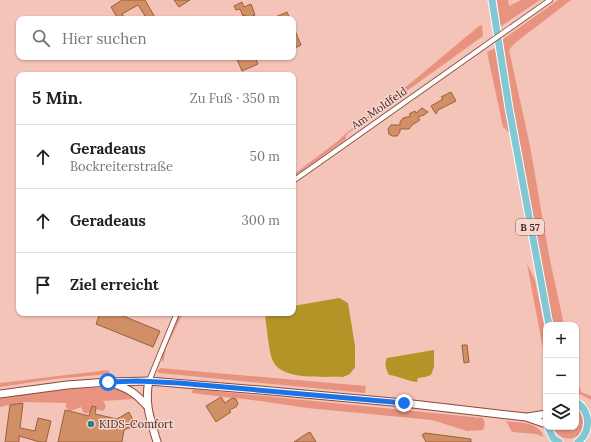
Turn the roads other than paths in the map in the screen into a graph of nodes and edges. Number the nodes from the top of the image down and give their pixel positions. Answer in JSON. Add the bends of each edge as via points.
{"nodes":[{"id":1,"x":492,"y":0,"type":"edge"},
{"id":2,"x":550,"y":0,"type":"edge"},
{"id":3,"x":296,"y":178,"type":"edge"},
{"id":4,"x":176,"y":316,"type":"edge"},
{"id":5,"x":548,"y":322,"type":"edge"},
{"id":6,"x":149,"y":381,"type":"junction"},
{"id":7,"x":108,"y":382,"type":"junction"},
{"id":8,"x":0,"y":394,"type":"edge"},
{"id":9,"x":579,"y":404,"type":"edge"},
{"id":10,"x":147,"y":406,"type":"junction"},
{"id":11,"x":543,"y":414,"type":"edge"},
{"id":12,"x":590,"y":415,"type":"edge"},
{"id":13,"x":526,"y":417,"type":"junction"},
{"id":14,"x":543,"y":423,"type":"edge"},
{"id":15,"x":549,"y":430,"type":"edge"},
{"id":16,"x":590,"y":431,"type":"edge"},
{"id":17,"x":580,"y":441,"type":"edge"},
{"id":18,"x":157,"y":442,"type":"edge"},
{"id":19,"x":559,"y":442,"type":"edge"}],
"edges":[{"from":1,"to":5,"type":"main road","number":"B 57"},
{"from":2,"to":3,"type":"street","name":"Am Moldfeld","bridge":true},
{"from":4,"to":6,"type":"street"},
{"from":6,"to":7,"type":"main road"},
{"from":6,"to":10,"type":"main road"},
{"from":6,"to":13,"type":"main road","via":[[404,403]]},
{"from":7,"to":8,"type":"main road"},
{"from":7,"to":10,"type":"main road","via":[[135,392]]},
{"from":9,"to":12,"type":"main road"},
{"from":10,"to":18,"type":"main road"},
{"from":11,"to":13,"type":"main road"},
{"from":12,"to":16,"type":"main road"},
{"from":13,"to":14,"type":"main road"},
{"from":15,"to":19,"type":"main road"},
{"from":16,"to":17,"type":"main road"}]}
